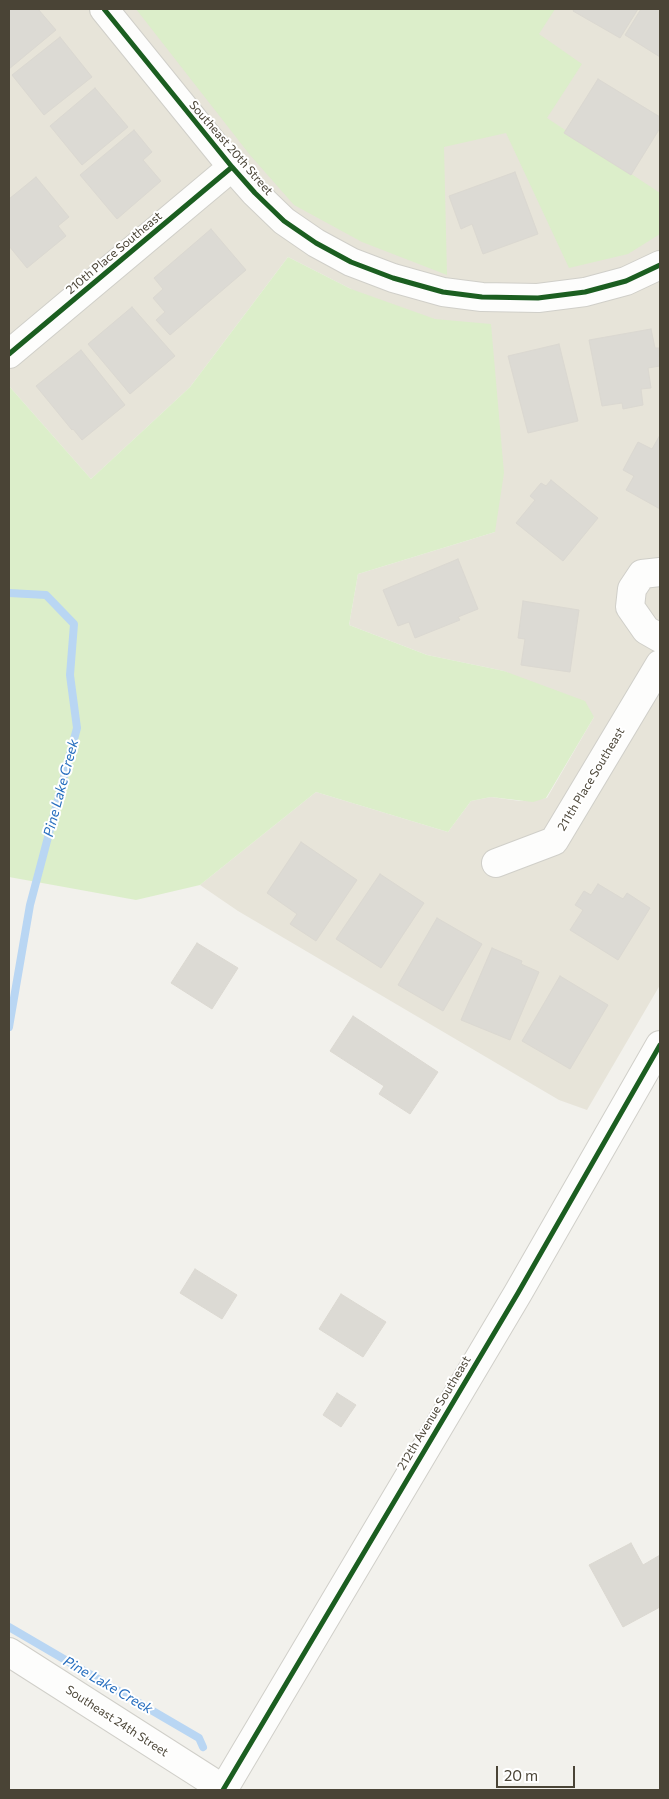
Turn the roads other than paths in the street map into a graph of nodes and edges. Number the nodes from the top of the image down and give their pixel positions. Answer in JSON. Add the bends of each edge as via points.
{"nodes":[{"id":1,"x":104,"y":9,"type":"edge"},
{"id":2,"x":232,"y":167,"type":"junction"},
{"id":3,"x":660,"y":265,"type":"edge"},
{"id":4,"x":9,"y":354,"type":"edge"},
{"id":5,"x":660,"y":572,"type":"edge"},
{"id":6,"x":660,"y":638,"type":"edge"},
{"id":7,"x":660,"y":664,"type":"edge"},
{"id":8,"x":496,"y":863,"type":"dead end"},
{"id":9,"x":660,"y":1045,"type":"edge"},
{"id":10,"x":9,"y":1652,"type":"edge"},
{"id":11,"x":224,"y":1790,"type":"edge"}],
"edges":[{"from":1,"to":2,"type":"street","name":"Southeast 20th Street"},
{"from":2,"to":3,"type":"street","name":"Southeast 20th Street","via":[[284,221],[316,242],[351,262],[443,292],[482,297],[538,298],[626,282]]},
{"from":2,"to":4,"type":"street","name":"210th Place Southeast"},
{"from":5,"to":6,"type":"street","via":[[642,574],[632,589],[630,606],[646,630]]},
{"from":7,"to":8,"type":"street","name":"211th Place Southeast","via":[[554,841]]},
{"from":9,"to":11,"type":"street","name":"212th Avenue Southeast","via":[[518,1293]]},
{"from":10,"to":11,"type":"street","name":"Southeast 24th Street"}]}
